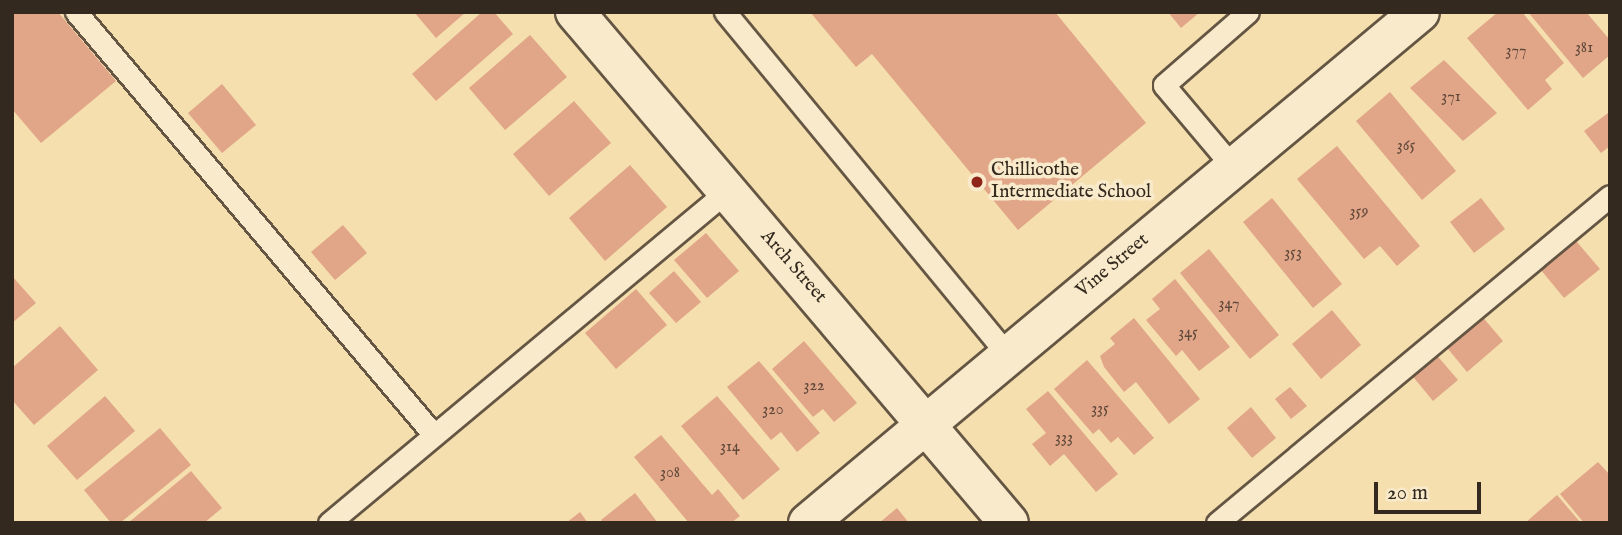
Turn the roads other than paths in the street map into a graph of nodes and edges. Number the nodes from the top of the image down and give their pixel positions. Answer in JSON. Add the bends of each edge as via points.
{"nodes":[{"id":1,"x":575,"y":12,"type":"edge"},
{"id":2,"x":725,"y":12,"type":"edge"},
{"id":3,"x":1248,"y":12,"type":"edge"},
{"id":4,"x":1420,"y":12,"type":"edge"},
{"id":5,"x":82,"y":14,"type":"edge"},
{"id":6,"x":1233,"y":167,"type":"junction"},
{"id":7,"x":727,"y":191,"type":"junction"},
{"id":8,"x":1610,"y":196,"type":"edge"},
{"id":9,"x":1007,"y":354,"type":"junction"},
{"id":10,"x":925,"y":422,"type":"junction"},
{"id":11,"x":433,"y":435,"type":"junction"},
{"id":12,"x":329,"y":523,"type":"edge"},
{"id":13,"x":808,"y":523,"type":"edge"},
{"id":14,"x":1009,"y":523,"type":"edge"},
{"id":15,"x":1217,"y":523,"type":"edge"}],
"edges":[{"from":1,"to":7,"type":"street","name":"Arch Street"},
{"from":2,"to":9,"type":"lane"},
{"from":3,"to":6,"type":"lane","via":[[1164,85]]},
{"from":4,"to":6,"type":"street","name":"Vine Street"},
{"from":5,"to":11,"type":"lane"},
{"from":6,"to":9,"type":"street","name":"Vine Street"},
{"from":7,"to":10,"type":"street","name":"Arch Street"},
{"from":7,"to":11,"type":"lane"},
{"from":8,"to":15,"type":"lane"},
{"from":9,"to":10,"type":"street","name":"Vine Street"},
{"from":10,"to":13,"type":"street","name":"Vine Street"},
{"from":10,"to":14,"type":"street","name":"Arch Street"},
{"from":11,"to":12,"type":"lane"}]}
